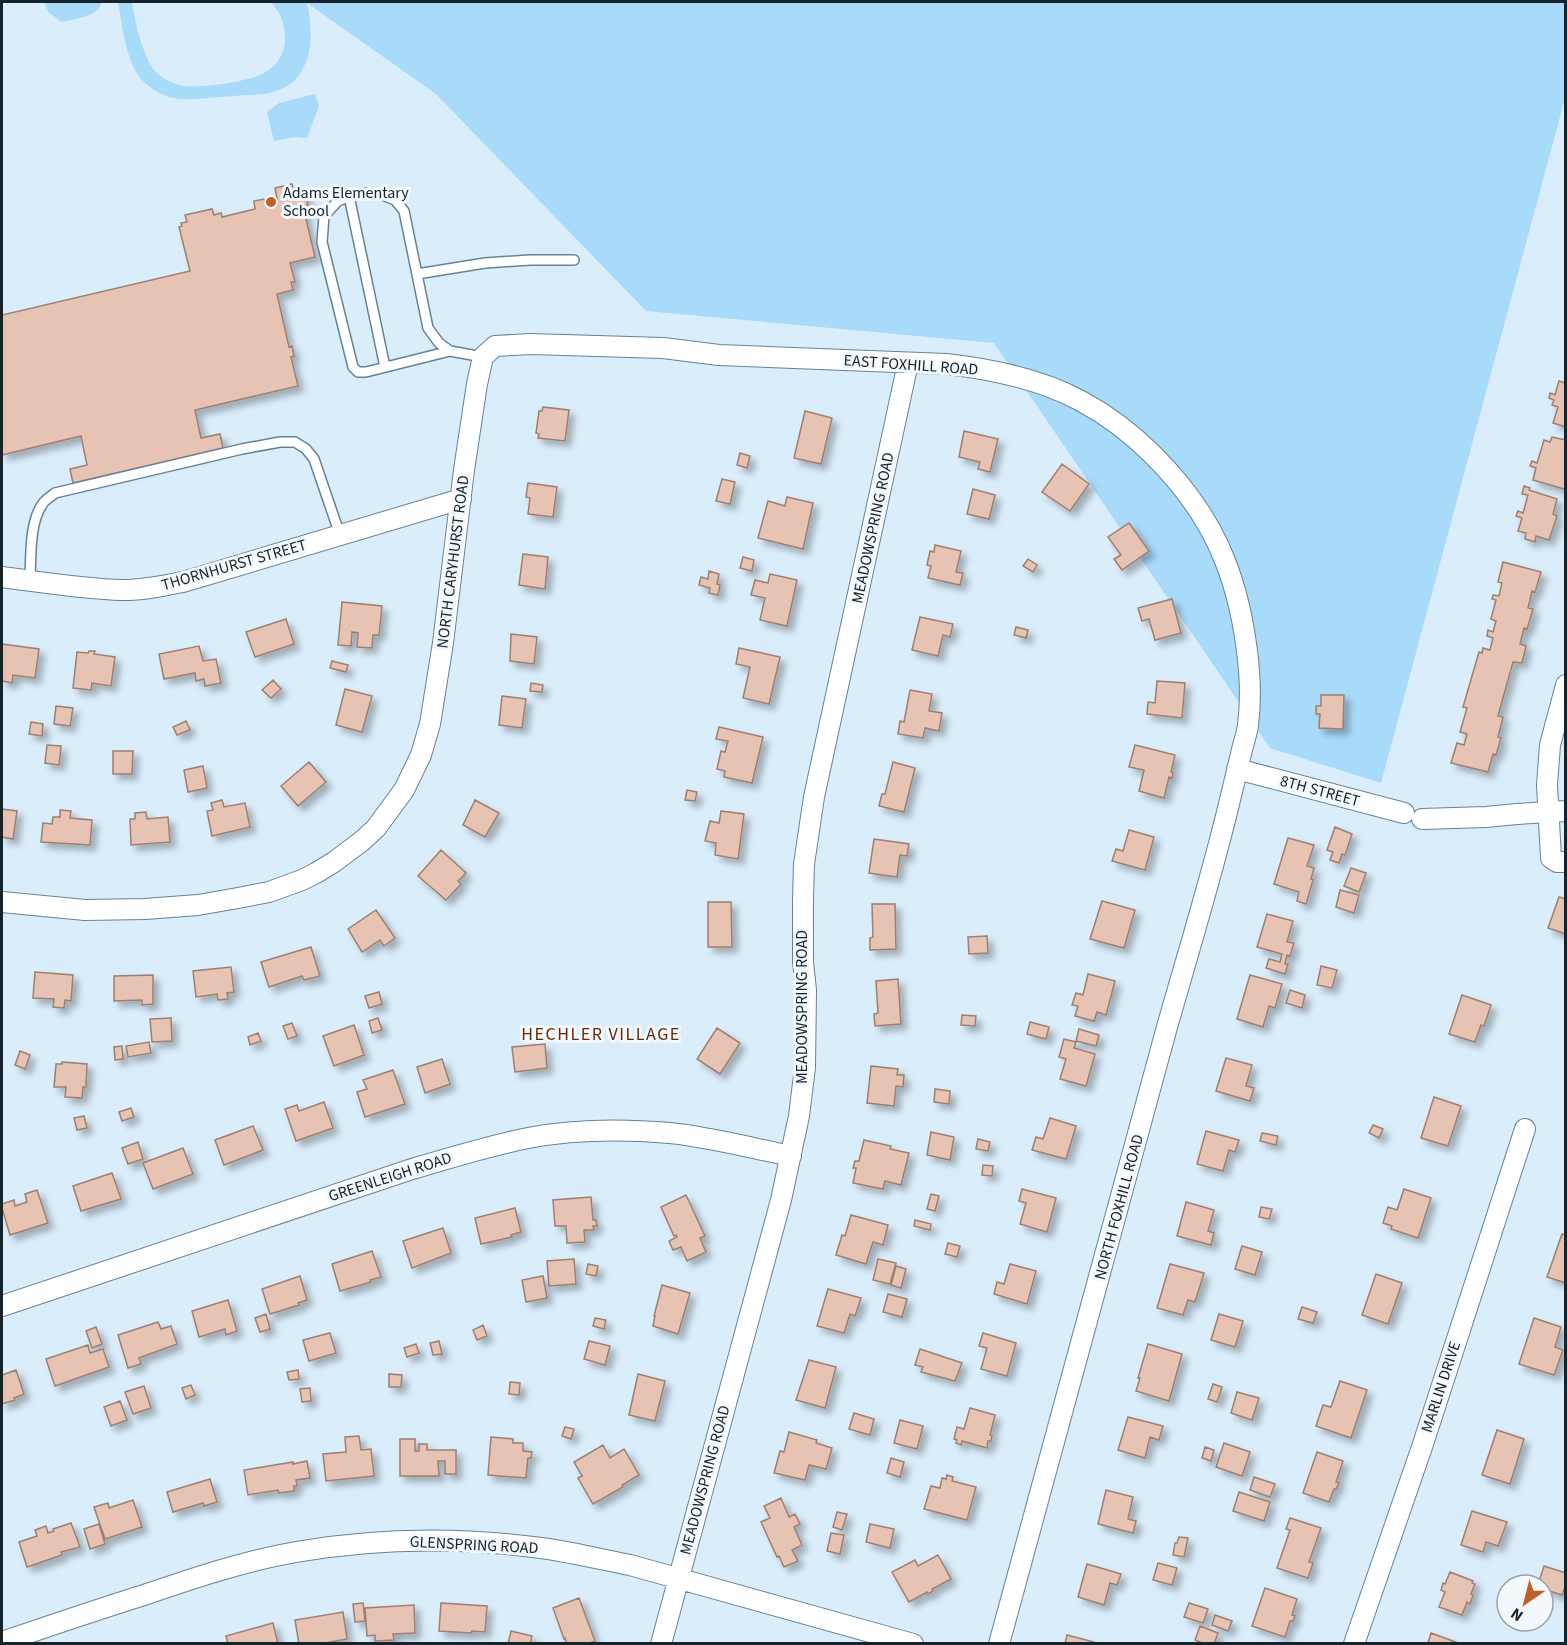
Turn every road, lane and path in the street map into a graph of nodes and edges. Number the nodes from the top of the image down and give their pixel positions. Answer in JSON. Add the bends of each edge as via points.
{"nodes":[{"id":1,"x":349,"y":196,"type":"junction"},
{"id":2,"x":574,"y":260,"type":"dead end"},
{"id":3,"x":417,"y":274,"type":"junction"},
{"id":4,"x":450,"y":351,"type":"junction"},
{"id":5,"x":483,"y":357,"type":"junction"},
{"id":6,"x":908,"y":363,"type":"junction"},
{"id":7,"x":385,"y":367,"type":"junction"},
{"id":8,"x":461,"y":499,"type":"junction"},
{"id":9,"x":340,"y":535,"type":"junction"},
{"id":10,"x":2,"y":577,"type":"edge"},
{"id":11,"x":30,"y":580,"type":"junction"},
{"id":12,"x":1566,"y":685,"type":"edge"},
{"id":13,"x":1562,"y":715,"type":"edge"},
{"id":14,"x":1237,"y":770,"type":"junction"},
{"id":15,"x":1557,"y":812,"type":"edge"},
{"id":16,"x":1566,"y":862,"type":"edge"},
{"id":17,"x":2,"y":902,"type":"edge"},
{"id":18,"x":1525,"y":1129,"type":"dead end"},
{"id":19,"x":791,"y":1156,"type":"junction"},
{"id":20,"x":2,"y":1306,"type":"edge"},
{"id":21,"x":678,"y":1579,"type":"junction"},
{"id":22,"x":2,"y":1642,"type":"edge"},
{"id":23,"x":661,"y":1644,"type":"edge"},
{"id":24,"x":913,"y":1644,"type":"edge"},
{"id":25,"x":999,"y":1644,"type":"edge"},
{"id":26,"x":1354,"y":1644,"type":"edge"}],
"edges":[{"from":1,"to":3,"type":"lane","via":[[380,194],[395,200],[404,211]]},
{"from":1,"to":7,"type":"lane"},
{"from":1,"to":7,"type":"lane","via":[[324,216],[322,242],[353,367],[358,372]]},
{"from":2,"to":3,"type":"lane","via":[[485,263]]},
{"from":3,"to":4,"type":"lane","via":[[428,328]]},
{"from":4,"to":5,"type":"lane"},
{"from":4,"to":7,"type":"lane"},
{"from":5,"to":6,"type":"street","name":"EAST FOXHILL ROAD","via":[[495,346],[520,344]]},
{"from":5,"to":8,"type":"street","name":"NORTH CARYHURST ROAD"},
{"from":6,"to":14,"type":"street","name":"EAST FOXHILL ROAD","via":[[976,367],[1023,378],[1080,400],[1138,440],[1174,476],[1199,508],[1235,588],[1250,684],[1248,725]]},
{"from":6,"to":19,"type":"street","name":"MEADOWSPRING ROAD","via":[[808,835],[803,899],[805,1067]]},
{"from":8,"to":9,"type":"street","name":"THORNHURST STREET"},
{"from":8,"to":17,"type":"street","name":"NORTH CARYHURST ROAD","via":[[430,724],[404,790],[362,841],[302,880],[198,905],[85,910]]},
{"from":9,"to":11,"type":"street","name":"THORNHURST STREET","via":[[152,588],[123,590]]},
{"from":9,"to":11,"type":"lane","via":[[314,459],[295,442],[280,442],[56,494],[44,501],[33,528]]},
{"from":10,"to":11,"type":"street","name":"THORNHURST STREET"},
{"from":12,"to":13,"type":"street"},
{"from":13,"to":15,"type":"street","via":[[1550,746],[1547,785]]},
{"from":14,"to":15,"type":"street","name":"8TH STREET","via":[[1413,816],[1486,817]]},
{"from":14,"to":25,"type":"street","name":"NORTH FOXHILL ROAD"},
{"from":15,"to":16,"type":"street","via":[[1549,836],[1551,858]]},
{"from":18,"to":26,"type":"street","name":"MARLIN DRIVE"},
{"from":19,"to":20,"type":"street","name":"GREENLEIGH ROAD","via":[[696,1136],[639,1131],[604,1130],[530,1138],[409,1170]]},
{"from":19,"to":21,"type":"street","name":"MEADOWSPRING ROAD"},
{"from":21,"to":22,"type":"street","name":"GLENSPRING ROAD","via":[[630,1565],[532,1547],[460,1541],[373,1542],[258,1560]]},
{"from":21,"to":23,"type":"street","name":"MEADOWSPRING ROAD"},
{"from":21,"to":24,"type":"street","name":"GLENSPRING ROAD"}]}
